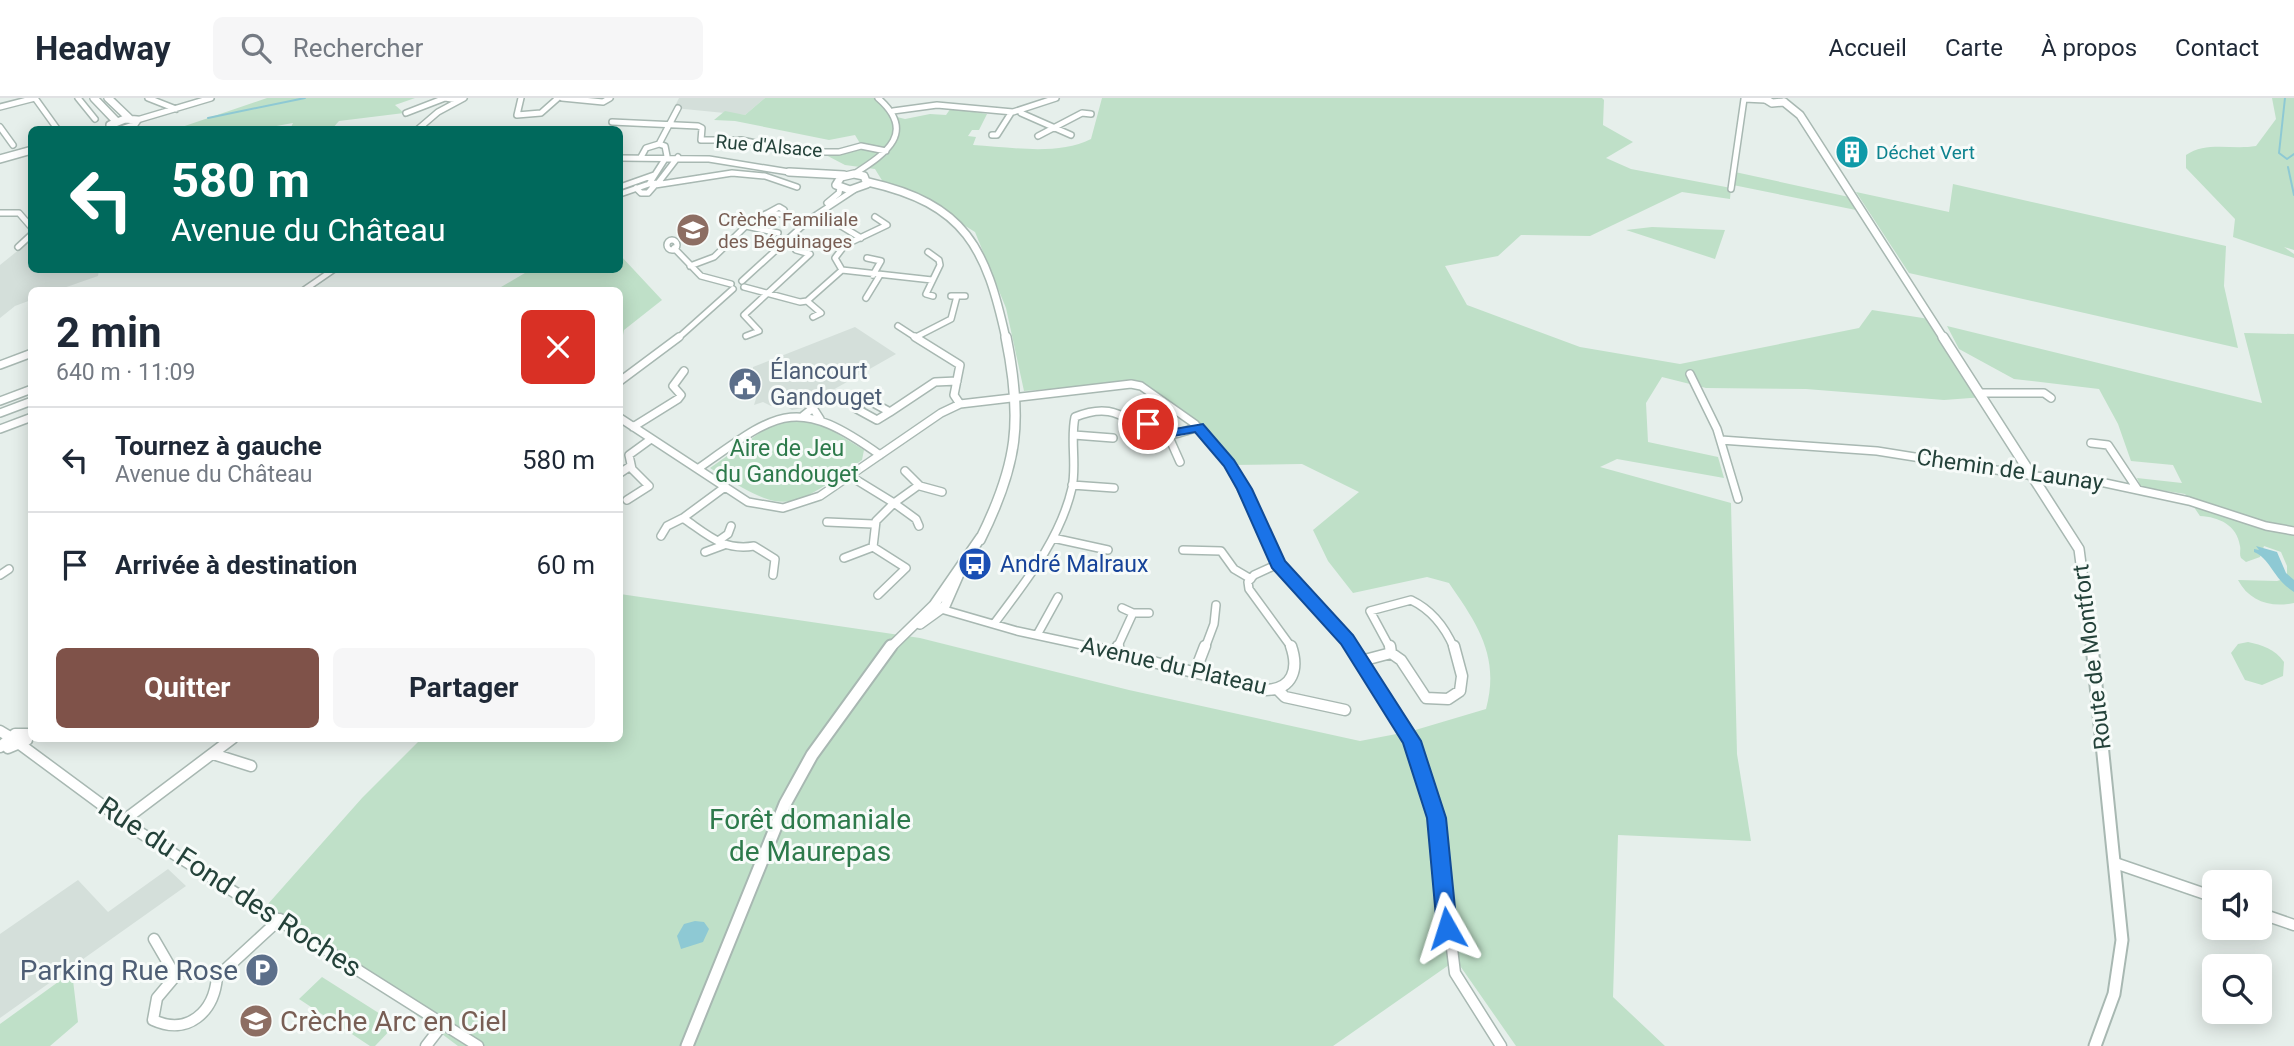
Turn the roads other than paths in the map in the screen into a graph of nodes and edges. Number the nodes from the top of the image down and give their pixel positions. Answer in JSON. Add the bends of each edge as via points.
{"nodes":[{"id":1,"x":78,"y":98,"type":"edge"},
{"id":2,"x":94,"y":98,"type":"edge"},
{"id":3,"x":108,"y":98,"type":"edge"},
{"id":4,"x":148,"y":98,"type":"edge"},
{"id":5,"x":211,"y":98,"type":"edge"},
{"id":6,"x":445,"y":98,"type":"edge"},
{"id":7,"x":522,"y":98,"type":"edge"},
{"id":8,"x":560,"y":98,"type":"edge"},
{"id":9,"x":610,"y":98,"type":"edge"},
{"id":10,"x":878,"y":98,"type":"edge"},
{"id":11,"x":925,"y":98,"type":"edge"},
{"id":12,"x":1056,"y":98,"type":"edge"},
{"id":13,"x":457,"y":99,"type":"edge"},
{"id":14,"x":1743,"y":99,"type":"edge"},
{"id":15,"x":1765,"y":99,"type":"edge"},
{"id":16,"x":1783,"y":100,"type":"edge"},
{"id":17,"x":924,"y":106,"type":"junction"},
{"id":18,"x":0,"y":107,"type":"edge"},
{"id":19,"x":678,"y":108,"type":"dead end"},
{"id":20,"x":176,"y":109,"type":"junction"},
{"id":21,"x":893,"y":111,"type":"junction"},
{"id":22,"x":406,"y":113,"type":"dead end"},
{"id":23,"x":1011,"y":113,"type":"junction"},
{"id":24,"x":1021,"y":113,"type":"junction"},
{"id":25,"x":1091,"y":114,"type":"dead end"},
{"id":26,"x":96,"y":119,"type":"dead end"},
{"id":27,"x":116,"y":121,"type":"junction"},
{"id":28,"x":612,"y":122,"type":"dead end"},
{"id":29,"x":134,"y":123,"type":"edge"},
{"id":30,"x":55,"y":126,"type":"edge"},
{"id":31,"x":112,"y":126,"type":"edge"},
{"id":32,"x":422,"y":126,"type":"edge"},
{"id":33,"x":1054,"y":126,"type":"junction"},
{"id":34,"x":0,"y":127,"type":"edge"},
{"id":35,"x":667,"y":127,"type":"junction"},
{"id":36,"x":992,"y":135,"type":"dead end"},
{"id":37,"x":1071,"y":135,"type":"dead end"},
{"id":38,"x":1038,"y":136,"type":"dead end"},
{"id":39,"x":659,"y":144,"type":"junction"},
{"id":40,"x":13,"y":145,"type":"dead end"},
{"id":41,"x":28,"y":152,"type":"edge"},
{"id":42,"x":883,"y":153,"type":"junction"},
{"id":43,"x":667,"y":156,"type":"junction"},
{"id":44,"x":641,"y":157,"type":"junction"},
{"id":45,"x":678,"y":157,"type":"junction"},
{"id":46,"x":623,"y":158,"type":"edge"},
{"id":47,"x":0,"y":161,"type":"edge"},
{"id":48,"x":789,"y":172,"type":"junction"},
{"id":49,"x":849,"y":175,"type":"junction"},
{"id":50,"x":653,"y":176,"type":"junction"},
{"id":51,"x":663,"y":176,"type":"junction"},
{"id":52,"x":652,"y":184,"type":"junction"},
{"id":53,"x":863,"y":184,"type":"junction"},
{"id":54,"x":838,"y":185,"type":"junction"},
{"id":55,"x":623,"y":186,"type":"edge"},
{"id":56,"x":797,"y":187,"type":"dead end"},
{"id":57,"x":1731,"y":189,"type":"dead end"},
{"id":58,"x":623,"y":193,"type":"edge"},
{"id":59,"x":0,"y":213,"type":"edge"},
{"id":60,"x":768,"y":213,"type":"dead end"},
{"id":61,"x":875,"y":217,"type":"dead end"},
{"id":62,"x":810,"y":219,"type":"junction"},
{"id":63,"x":28,"y":223,"type":"edge"},
{"id":64,"x":827,"y":224,"type":"dead end"},
{"id":65,"x":746,"y":226,"type":"junction"},
{"id":66,"x":778,"y":233,"type":"dead end"},
{"id":67,"x":28,"y":238,"type":"edge"},
{"id":68,"x":861,"y":238,"type":"junction"},
{"id":69,"x":18,"y":247,"type":"dead end"},
{"id":70,"x":674,"y":248,"type":"dead end"},
{"id":71,"x":796,"y":250,"type":"dead end"},
{"id":72,"x":927,"y":251,"type":"dead end"},
{"id":73,"x":867,"y":258,"type":"dead end"},
{"id":74,"x":690,"y":267,"type":"junction"},
{"id":75,"x":842,"y":270,"type":"junction"},
{"id":76,"x":329,"y":273,"type":"edge"},
{"id":77,"x":877,"y":275,"type":"junction"},
{"id":78,"x":932,"y":280,"type":"junction"},
{"id":79,"x":743,"y":284,"type":"junction"},
{"id":80,"x":308,"y":287,"type":"edge"},
{"id":81,"x":732,"y":287,"type":"junction"},
{"id":82,"x":765,"y":294,"type":"junction"},
{"id":83,"x":926,"y":295,"type":"dead end"},
{"id":84,"x":958,"y":296,"type":"dead end"},
{"id":85,"x":866,"y":298,"type":"dead end"},
{"id":86,"x":807,"y":301,"type":"junction"},
{"id":87,"x":813,"y":317,"type":"dead end"},
{"id":88,"x":898,"y":326,"type":"dead end"},
{"id":89,"x":746,"y":337,"type":"dead end"},
{"id":90,"x":916,"y":337,"type":"junction"},
{"id":91,"x":28,"y":354,"type":"edge"},
{"id":92,"x":0,"y":365,"type":"edge"},
{"id":93,"x":684,"y":370,"type":"dead end"},
{"id":94,"x":1690,"y":374,"type":"dead end"},
{"id":95,"x":623,"y":380,"type":"edge"},
{"id":96,"x":957,"y":381,"type":"junction"},
{"id":97,"x":28,"y":391,"type":"edge"},
{"id":98,"x":1980,"y":393,"type":"junction"},
{"id":99,"x":1017,"y":396,"type":"junction"},
{"id":100,"x":1,"y":398,"type":"edge"},
{"id":101,"x":2051,"y":398,"type":"dead end"},
{"id":102,"x":28,"y":402,"type":"edge"},
{"id":103,"x":960,"y":404,"type":"junction"},
{"id":104,"x":890,"y":412,"type":"dead end"},
{"id":105,"x":0,"y":413,"type":"edge"},
{"id":106,"x":28,"y":418,"type":"edge"},
{"id":107,"x":623,"y":420,"type":"edge"},
{"id":108,"x":633,"y":427,"type":"junction"},
{"id":109,"x":1198,"y":427,"type":"junction"},
{"id":110,"x":0,"y":429,"type":"edge"},
{"id":111,"x":1074,"y":435,"type":"junction"},
{"id":112,"x":1168,"y":435,"type":"junction"},
{"id":113,"x":1114,"y":438,"type":"dead end"},
{"id":114,"x":651,"y":439,"type":"junction"},
{"id":115,"x":1721,"y":440,"type":"junction"},
{"id":116,"x":2091,"y":443,"type":"dead end"},
{"id":117,"x":623,"y":454,"type":"edge"},
{"id":118,"x":880,"y":455,"type":"junction"},
{"id":119,"x":629,"y":456,"type":"junction"},
{"id":120,"x":1180,"y":462,"type":"dead end"},
{"id":121,"x":629,"y":467,"type":"junction"},
{"id":122,"x":699,"y":468,"type":"junction"},
{"id":123,"x":623,"y":471,"type":"edge"},
{"id":124,"x":905,"y":471,"type":"dead end"},
{"id":125,"x":850,"y":476,"type":"junction"},
{"id":126,"x":2034,"y":476,"type":"junction"},
{"id":127,"x":919,"y":485,"type":"junction"},
{"id":128,"x":1072,"y":485,"type":"junction"},
{"id":129,"x":725,"y":486,"type":"junction"},
{"id":130,"x":1114,"y":488,"type":"dead end"},
{"id":131,"x":2138,"y":490,"type":"junction"},
{"id":132,"x":942,"y":492,"type":"dead end"},
{"id":133,"x":1738,"y":499,"type":"dead end"},
{"id":134,"x":627,"y":500,"type":"dead end"},
{"id":135,"x":894,"y":503,"type":"junction"},
{"id":136,"x":683,"y":518,"type":"junction"},
{"id":137,"x":827,"y":522,"type":"dead end"},
{"id":138,"x":873,"y":524,"type":"junction"},
{"id":139,"x":731,"y":526,"type":"dead end"},
{"id":140,"x":919,"y":526,"type":"dead end"},
{"id":141,"x":2294,"y":531,"type":"edge"},
{"id":142,"x":661,"y":536,"type":"dead end"},
{"id":143,"x":1053,"y":538,"type":"junction"},
{"id":144,"x":721,"y":543,"type":"junction"},
{"id":145,"x":873,"y":547,"type":"junction"},
{"id":146,"x":1108,"y":550,"type":"dead end"},
{"id":147,"x":1183,"y":550,"type":"dead end"},
{"id":148,"x":705,"y":552,"type":"dead end"},
{"id":149,"x":844,"y":558,"type":"dead end"},
{"id":150,"x":1278,"y":564,"type":"junction"},
{"id":151,"x":9,"y":569,"type":"dead end"},
{"id":152,"x":0,"y":575,"type":"edge"},
{"id":153,"x":773,"y":575,"type":"dead end"},
{"id":154,"x":1251,"y":579,"type":"junction"},
{"id":155,"x":878,"y":595,"type":"dead end"},
{"id":156,"x":1058,"y":597,"type":"dead end"},
{"id":157,"x":943,"y":605,"type":"junction"},
{"id":158,"x":1216,"y":605,"type":"dead end"},
{"id":159,"x":1122,"y":608,"type":"dead end"},
{"id":160,"x":1133,"y":613,"type":"junction"},
{"id":161,"x":1149,"y":613,"type":"dead end"},
{"id":162,"x":994,"y":624,"type":"junction"},
{"id":163,"x":1037,"y":635,"type":"junction"},
{"id":164,"x":1116,"y":651,"type":"junction"},
{"id":165,"x":1391,"y":653,"type":"junction"},
{"id":166,"x":1361,"y":661,"type":"junction"},
{"id":167,"x":1195,"y":672,"type":"junction"},
{"id":168,"x":1277,"y":689,"type":"junction"},
{"id":169,"x":1345,"y":710,"type":"dead end"},
{"id":170,"x":0,"y":731,"type":"edge"},
{"id":171,"x":28,"y":733,"type":"edge"},
{"id":172,"x":28,"y":736,"type":"edge"},
{"id":173,"x":228,"y":742,"type":"edge"},
{"id":174,"x":21,"y":745,"type":"junction"},
{"id":175,"x":5,"y":746,"type":"edge"},
{"id":176,"x":212,"y":754,"type":"junction"},
{"id":177,"x":251,"y":766,"type":"dead end"},
{"id":178,"x":123,"y":821,"type":"junction"},
{"id":179,"x":2115,"y":863,"type":"junction"},
{"id":180,"x":2202,"y":893,"type":"edge"},
{"id":181,"x":2272,"y":917,"type":"edge"},
{"id":182,"x":280,"y":919,"type":"junction"},
{"id":183,"x":2294,"y":925,"type":"edge"},
{"id":184,"x":731,"y":938,"type":"junction"},
{"id":185,"x":153,"y":939,"type":"dead end"},
{"id":186,"x":443,"y":1024,"type":"junction"},
{"id":187,"x":426,"y":1046,"type":"edge"},
{"id":188,"x":478,"y":1046,"type":"edge"},
{"id":189,"x":687,"y":1046,"type":"edge"},
{"id":190,"x":695,"y":1046,"type":"edge"},
{"id":191,"x":1501,"y":1046,"type":"edge"},
{"id":192,"x":2095,"y":1046,"type":"edge"}],
"edges":[{"from":1,"to":26,"type":"street"},
{"from":2,"to":27,"type":"street"},
{"from":3,"to":29,"type":"street"},
{"from":4,"to":20,"type":"street"},
{"from":5,"to":20,"type":"street"},
{"from":6,"to":13,"type":"street"},
{"from":6,"to":22,"type":"street"},
{"from":7,"to":8,"type":"street","via":[[517,115],[541,113]]},
{"from":8,"to":9,"type":"street","via":[[603,102]]},
{"from":10,"to":21,"type":"street"},
{"from":11,"to":17,"type":"street"},
{"from":12,"to":24,"type":"street"},
{"from":13,"to":32,"type":"street"},
{"from":14,"to":15,"type":"street"},
{"from":14,"to":57,"type":"street"},
{"from":15,"to":16,"type":"street"},
{"from":16,"to":98,"type":"street","name":"Route de Montfort","via":[[1800,115]]},
{"from":17,"to":21,"type":"street"},
{"from":17,"to":23,"type":"street"},
{"from":18,"to":30,"type":"street","via":[[35,98]]},
{"from":19,"to":35,"type":"street"},
{"from":20,"to":29,"type":"street"},
{"from":21,"to":42,"type":"street","via":[[898,134]]},
{"from":23,"to":24,"type":"street"},
{"from":23,"to":36,"type":"street","via":[[997,135]]},
{"from":24,"to":33,"type":"street"},
{"from":25,"to":33,"type":"street","via":[[1082,113]]},
{"from":27,"to":29,"type":"street"},
{"from":27,"to":31,"type":"street"},
{"from":28,"to":35,"type":"street"},
{"from":33,"to":37,"type":"street"},
{"from":33,"to":38,"type":"street"},
{"from":34,"to":40,"type":"street"},
{"from":35,"to":39,"type":"street"},
{"from":35,"to":42,"type":"street","name":"Rue d'Alsace","via":[[702,128],[701,140],[741,141],[800,152],[839,152],[861,145]]},
{"from":39,"to":43,"type":"street","via":[[665,146]]},
{"from":39,"to":44,"type":"street","via":[[646,148]]},
{"from":41,"to":47,"type":"street"},
{"from":42,"to":49,"type":"street"},
{"from":42,"to":53,"type":"street"},
{"from":43,"to":44,"type":"street"},
{"from":43,"to":45,"type":"street"},
{"from":43,"to":50,"type":"street"},
{"from":44,"to":46,"type":"street"},
{"from":45,"to":48,"type":"street"},
{"from":45,"to":51,"type":"street"},
{"from":48,"to":49,"type":"street"},
{"from":48,"to":54,"type":"street"},
{"from":49,"to":53,"type":"street"},
{"from":49,"to":54,"type":"street"},
{"from":50,"to":51,"type":"street"},
{"from":50,"to":52,"type":"street"},
{"from":50,"to":55,"type":"street"},
{"from":51,"to":52,"type":"street"},
{"from":52,"to":56,"type":"street","via":[[669,186],[710,175],[742,174]]},
{"from":52,"to":58,"type":"street","via":[[648,193],[636,188]]},
{"from":53,"to":54,"type":"street"},
{"from":53,"to":62,"type":"street"},
{"from":53,"to":99,"type":"street","via":[[929,207],[972,239],[984,260]]},
{"from":54,"to":62,"type":"street","via":[[838,194]]},
{"from":59,"to":63,"type":"street","via":[[19,213]]},
{"from":60,"to":65,"type":"street"},
{"from":61,"to":68,"type":"street","via":[[887,225]]},
{"from":62,"to":79,"type":"street"},
{"from":64,"to":68,"type":"street","via":[[833,221]]},
{"from":65,"to":66,"type":"street"},
{"from":65,"to":74,"type":"street","via":[[714,257]]},
{"from":67,"to":69,"type":"street"},
{"from":68,"to":75,"type":"street","via":[[836,253]]},
{"from":70,"to":74,"type":"street"},
{"from":71,"to":82,"type":"street","via":[[814,254]]},
{"from":72,"to":78,"type":"street","via":[[939,260]]},
{"from":73,"to":77,"type":"street","via":[[881,261]]},
{"from":74,"to":81,"type":"street"},
{"from":75,"to":77,"type":"street"},
{"from":75,"to":86,"type":"street"},
{"from":76,"to":80,"type":"street"},
{"from":77,"to":78,"type":"street"},
{"from":77,"to":85,"type":"street"},
{"from":78,"to":83,"type":"street"},
{"from":79,"to":81,"type":"street"},
{"from":79,"to":82,"type":"street"},
{"from":81,"to":95,"type":"street","via":[[679,337]]},
{"from":82,"to":86,"type":"street"},
{"from":82,"to":89,"type":"street","via":[[744,315],[759,331]]},
{"from":84,"to":90,"type":"street","via":[[951,319]]},
{"from":86,"to":87,"type":"street","via":[[821,313]]},
{"from":88,"to":90,"type":"street"},
{"from":90,"to":96,"type":"street","via":[[960,365]]},
{"from":91,"to":92,"type":"street"},
{"from":93,"to":108,"type":"street","via":[[673,386],[681,395],[678,399]]},
{"from":94,"to":115,"type":"street"},
{"from":96,"to":103,"type":"street","via":[[954,395]]},
{"from":96,"to":104,"type":"street","via":[[936,382]]},
{"from":97,"to":100,"type":"street"},
{"from":98,"to":101,"type":"street","via":[[2044,393]]},
{"from":98,"to":126,"type":"street","name":"Route de Montfort"},
{"from":99,"to":103,"type":"street"},
{"from":99,"to":109,"type":"street","via":[[1131,384],[1141,386]]},
{"from":99,"to":157,"type":"street","via":[[1018,429],[1000,499]]},
{"from":102,"to":105,"type":"street"},
{"from":103,"to":118,"type":"street"},
{"from":106,"to":110,"type":"street"},
{"from":107,"to":108,"type":"street"},
{"from":108,"to":114,"type":"street"},
{"from":109,"to":112,"type":"street"},
{"from":109,"to":150,"type":"street","via":[[1229,463]]},
{"from":111,"to":112,"type":"street","via":[[1075,417],[1093,410],[1130,415]]},
{"from":111,"to":113,"type":"street"},
{"from":111,"to":128,"type":"street"},
{"from":112,"to":120,"type":"street"},
{"from":114,"to":119,"type":"street"},
{"from":114,"to":122,"type":"street"},
{"from":115,"to":126,"type":"street","name":"Chemin de Launay","via":[[1877,451]]},
{"from":115,"to":133,"type":"street"},
{"from":116,"to":131,"type":"street","via":[[2108,445]]},
{"from":117,"to":119,"type":"street"},
{"from":118,"to":122,"type":"street","via":[[820,419],[803,416],[768,421]]},
{"from":118,"to":125,"type":"street"},
{"from":119,"to":121,"type":"street"},
{"from":121,"to":123,"type":"street"},
{"from":121,"to":134,"type":"street","via":[[649,486]]},
{"from":122,"to":129,"type":"street"},
{"from":124,"to":127,"type":"street"},
{"from":125,"to":129,"type":"street","via":[[811,501],[783,508],[756,505]]},
{"from":125,"to":135,"type":"street"},
{"from":126,"to":131,"type":"street","name":"Chemin de Launay","via":[[2091,480]]},
{"from":126,"to":179,"type":"street","name":"Route de Montfort","via":[[2067,527],[2084,568]]},
{"from":127,"to":132,"type":"street"},
{"from":127,"to":135,"type":"street"},
{"from":128,"to":130,"type":"street"},
{"from":128,"to":143,"type":"street"},
{"from":129,"to":136,"type":"street"},
{"from":131,"to":141,"type":"street","name":"Chemin de Launay"},
{"from":135,"to":138,"type":"street","via":[[877,515]]},
{"from":135,"to":140,"type":"street"},
{"from":136,"to":142,"type":"street","via":[[667,526]]},
{"from":136,"to":144,"type":"street"},
{"from":137,"to":138,"type":"street"},
{"from":138,"to":145,"type":"street"},
{"from":139,"to":144,"type":"street"},
{"from":143,"to":146,"type":"street"},
{"from":143,"to":162,"type":"street"},
{"from":144,"to":148,"type":"street"},
{"from":144,"to":153,"type":"street","via":[[735,549],[754,547],[775,559]]},
{"from":145,"to":149,"type":"street"},
{"from":145,"to":155,"type":"street","via":[[906,568]]},
{"from":147,"to":154,"type":"street","name":"Avenue du Plateau","via":[[1223,551],[1230,555],[1234,569]]},
{"from":150,"to":154,"type":"street"},
{"from":150,"to":166,"type":"street"},
{"from":151,"to":152,"type":"street"},
{"from":154,"to":168,"type":"street","name":"Avenue du Plateau","via":[[1249,589],[1294,651],[1293,674]]},
{"from":156,"to":163,"type":"street"},
{"from":157,"to":162,"type":"street","name":"Avenue du Plateau"},
{"from":157,"to":184,"type":"street","via":[[888,652],[841,711],[807,764],[785,804]]},
{"from":158,"to":167,"type":"street","via":[[1214,624]]},
{"from":159,"to":160,"type":"street"},
{"from":160,"to":161,"type":"street"},
{"from":160,"to":164,"type":"street"},
{"from":162,"to":163,"type":"street","name":"Avenue du Plateau"},
{"from":163,"to":164,"type":"street","name":"Avenue du Plateau"},
{"from":164,"to":167,"type":"street","name":"Avenue du Plateau"},
{"from":165,"to":165,"type":"street","via":[[1401,660],[1426,698],[1460,691],[1461,657],[1418,601],[1386,604],[1370,611]]},
{"from":165,"to":166,"type":"street"},
{"from":166,"to":191,"type":"street","via":[[1412,741],[1436,818],[1455,973]]},
{"from":167,"to":168,"type":"street","name":"Avenue du Plateau","via":[[1250,687]]},
{"from":168,"to":169,"type":"street","via":[[1285,697]]},
{"from":170,"to":175,"type":"street"},
{"from":171,"to":175,"type":"street","via":[[19,733]]},
{"from":172,"to":174,"type":"street"},
{"from":173,"to":176,"type":"street"},
{"from":174,"to":175,"type":"street"},
{"from":174,"to":178,"type":"street","name":"Rue du Fond des Roches"},
{"from":176,"to":177,"type":"street"},
{"from":176,"to":178,"type":"street"},
{"from":178,"to":182,"type":"street","name":"Rue du Fond des Roches"},
{"from":179,"to":180,"type":"street"},
{"from":179,"to":192,"type":"street","name":"Route de Montfort","via":[[2121,971],[2115,999]]},
{"from":181,"to":183,"type":"street"},
{"from":182,"to":185,"type":"street","via":[[217,977],[215,998],[201,1017],[181,1027],[162,1026],[153,1020],[157,998],[178,973]]},
{"from":182,"to":186,"type":"street","name":"Rue du Fond des Roches"},
{"from":184,"to":189,"type":"street"},
{"from":184,"to":190,"type":"street"},
{"from":186,"to":187,"type":"street"},
{"from":186,"to":188,"type":"street","name":"Rue du Fond des Roches"}]}
